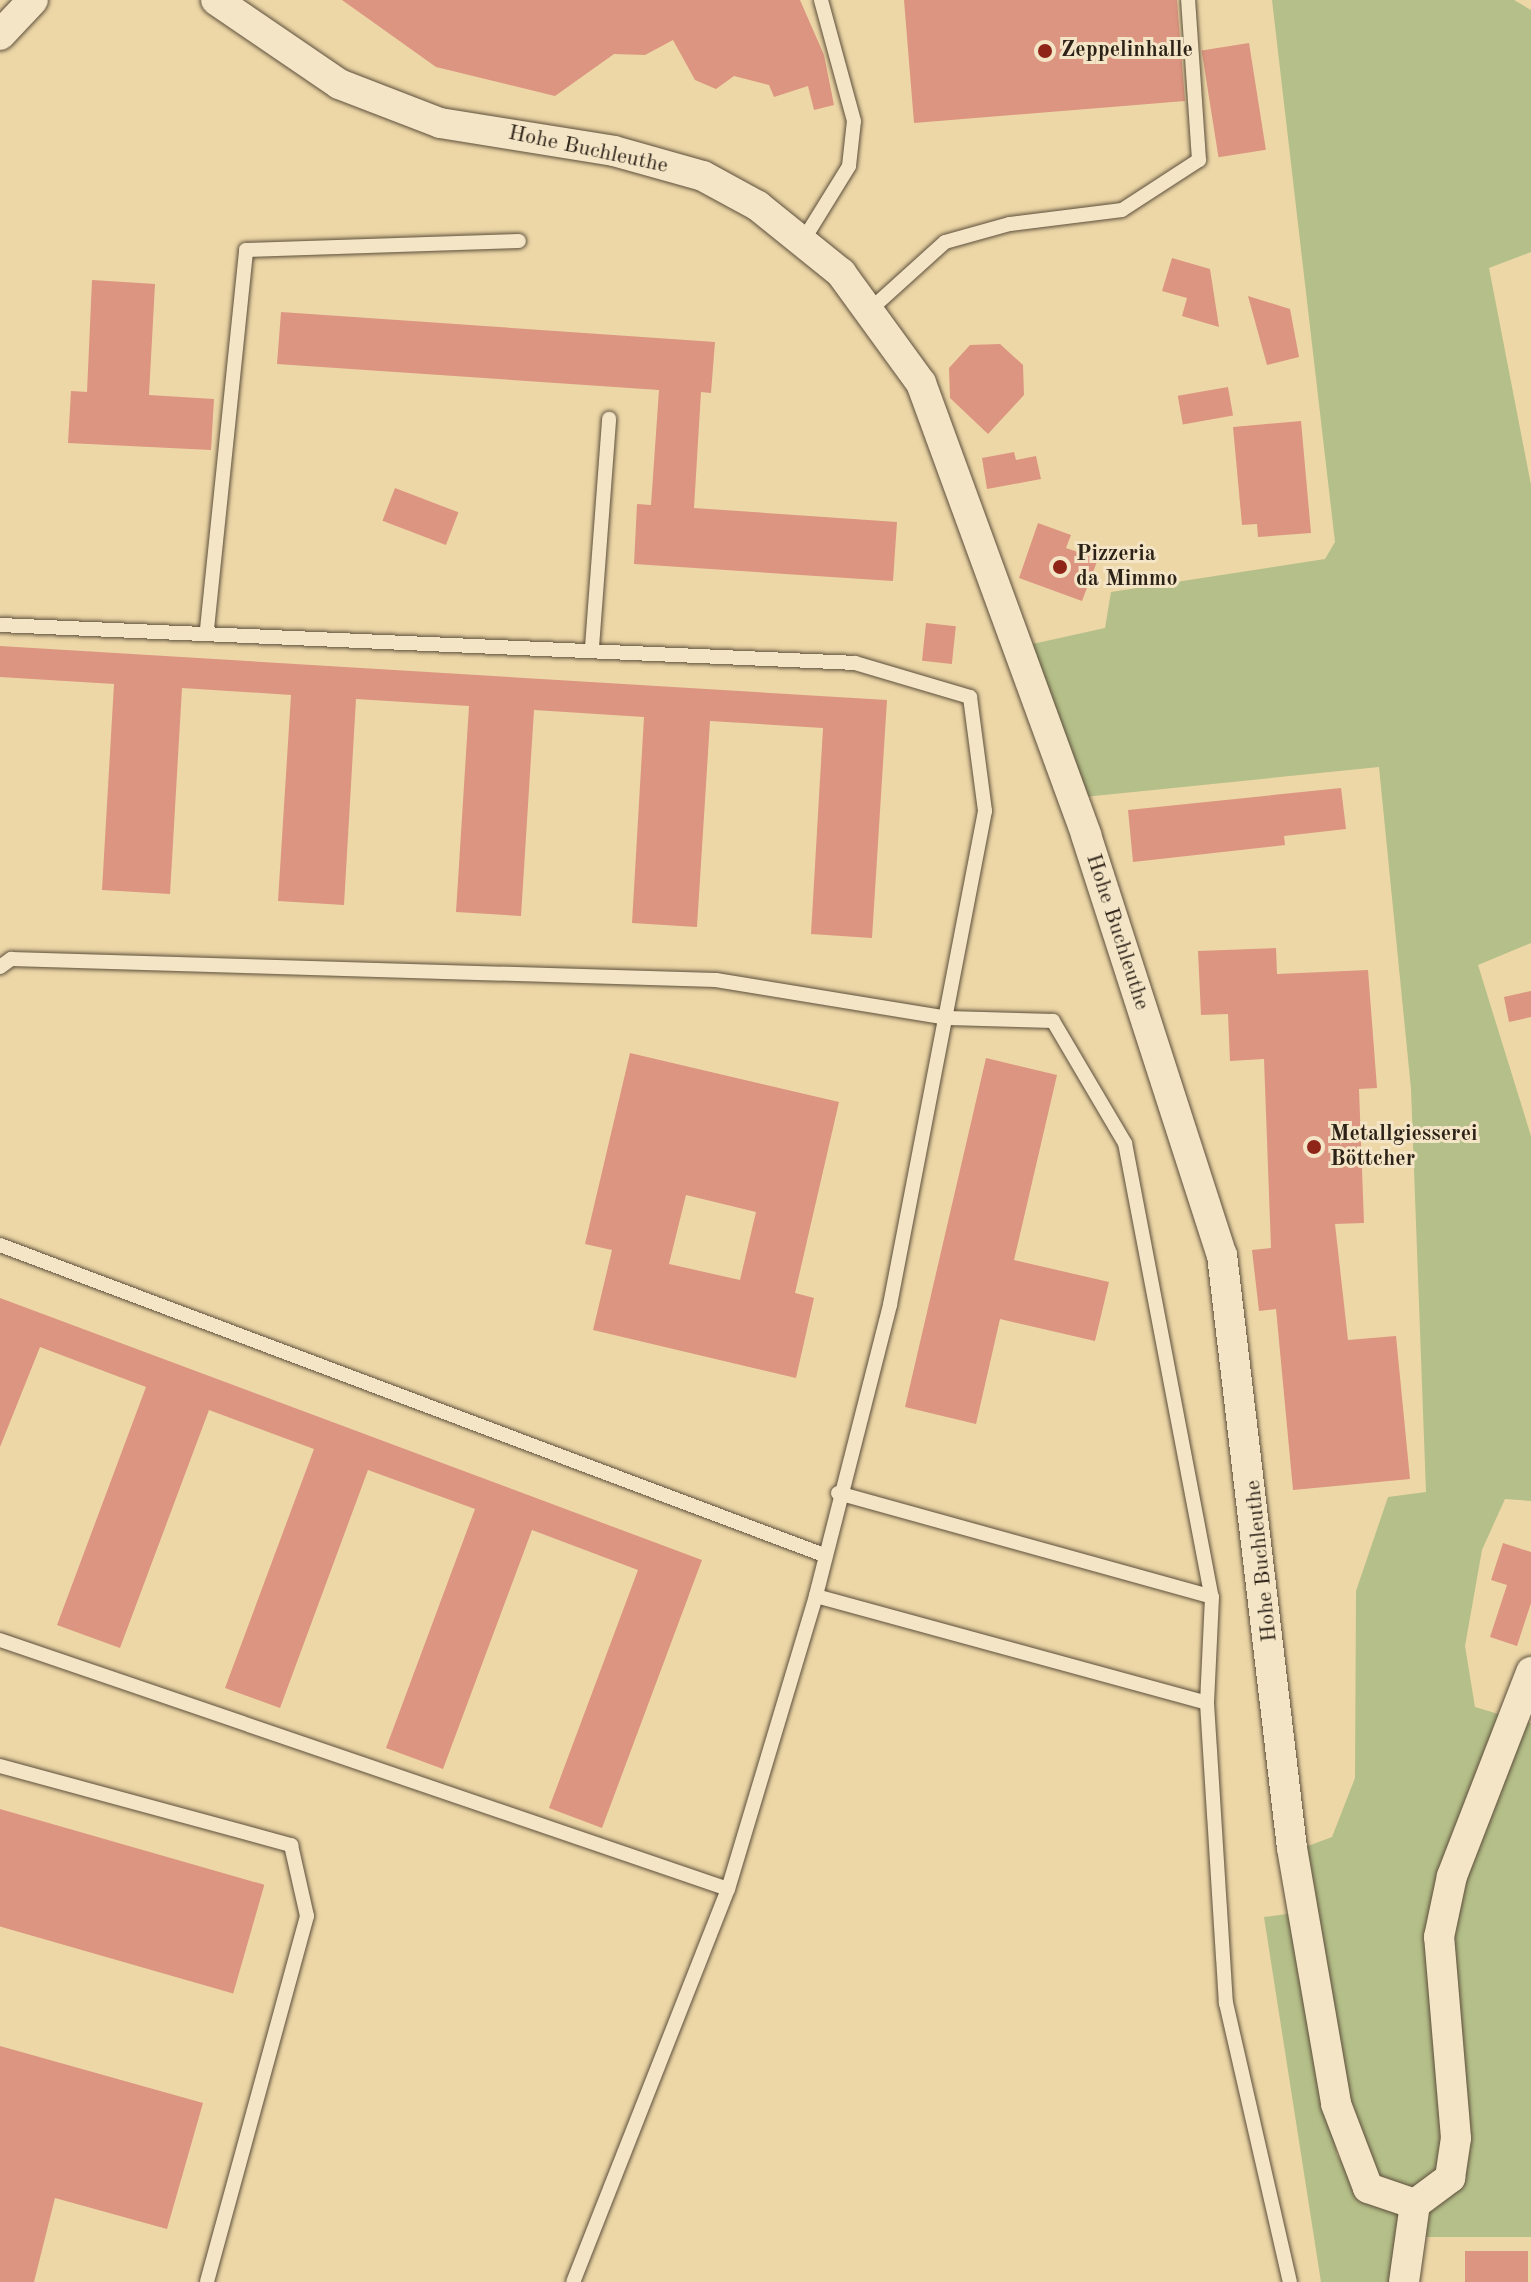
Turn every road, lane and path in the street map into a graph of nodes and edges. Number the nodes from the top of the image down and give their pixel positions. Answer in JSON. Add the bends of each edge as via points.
{"nodes":[{"id":1,"x":33,"y":0,"type":"edge"},
{"id":2,"x":216,"y":0,"type":"edge"},
{"id":3,"x":821,"y":0,"type":"edge"},
{"id":4,"x":1188,"y":0,"type":"edge"},
{"id":5,"x":0,"y":35,"type":"edge"},
{"id":6,"x":804,"y":239,"type":"junction"},
{"id":7,"x":519,"y":241,"type":"dead end"},
{"id":8,"x":872,"y":308,"type":"junction"},
{"id":9,"x":609,"y":419,"type":"dead end"},
{"id":10,"x":0,"y":625,"type":"edge"},
{"id":11,"x":207,"y":629,"type":"junction"},
{"id":12,"x":592,"y":647,"type":"junction"},
{"id":13,"x":0,"y":967,"type":"edge"},
{"id":14,"x":948,"y":1018,"type":"junction"},
{"id":15,"x":0,"y":1245,"type":"edge"},
{"id":16,"x":838,"y":1493,"type":"junction"},
{"id":17,"x":824,"y":1555,"type":"junction"},
{"id":18,"x":816,"y":1596,"type":"junction"},
{"id":19,"x":1212,"y":1597,"type":"junction"},
{"id":20,"x":0,"y":1640,"type":"edge"},
{"id":21,"x":1531,"y":1672,"type":"edge"},
{"id":22,"x":1207,"y":1703,"type":"junction"},
{"id":23,"x":0,"y":1766,"type":"edge"},
{"id":24,"x":728,"y":1889,"type":"junction"},
{"id":25,"x":1415,"y":2204,"type":"junction"},
{"id":26,"x":207,"y":2282,"type":"edge"},
{"id":27,"x":573,"y":2282,"type":"edge"},
{"id":28,"x":1290,"y":2282,"type":"edge"},
{"id":29,"x":1404,"y":2282,"type":"edge"}],
"edges":[{"from":1,"to":5,"type":"street"},
{"from":2,"to":6,"type":"street","name":"Hohe Buchleuthe","via":[[339,84],[440,123],[614,151],[703,176]]},
{"from":3,"to":6,"type":"lane","via":[[854,121],[849,166]]},
{"from":4,"to":8,"type":"lane","via":[[1199,160],[1122,210],[1010,224],[945,242]]},
{"from":6,"to":8,"type":"street","name":"Hohe Buchleuthe"},
{"from":7,"to":11,"type":"lane","via":[[246,250]]},
{"from":8,"to":25,"type":"street","name":"Hohe Buchleuthe","via":[[921,383],[966,495],[1222,1255],[1292,1848],[1336,2104],[1368,2188]]},
{"from":9,"to":12,"type":"lane"},
{"from":10,"to":11,"type":"lane"},
{"from":11,"to":12,"type":"lane"},
{"from":12,"to":14,"type":"lane","via":[[855,663],[970,697],[985,811]]},
{"from":13,"to":14,"type":"lane","via":[[11,959],[716,980]]},
{"from":14,"to":16,"type":"lane","via":[[890,1305]]},
{"from":14,"to":19,"type":"lane","via":[[1053,1021],[1125,1143]]},
{"from":15,"to":17,"type":"lane"},
{"from":16,"to":17,"type":"lane"},
{"from":16,"to":19,"type":"lane"},
{"from":17,"to":18,"type":"lane"},
{"from":18,"to":22,"type":"lane"},
{"from":18,"to":24,"type":"lane"},
{"from":19,"to":22,"type":"lane"},
{"from":20,"to":24,"type":"lane"},
{"from":21,"to":25,"type":"street","via":[[1452,1876],[1439,1937],[1456,2138],[1450,2178]]},
{"from":22,"to":28,"type":"lane","via":[[1226,2003]]},
{"from":23,"to":26,"type":"lane","via":[[291,1845],[307,1916]]},
{"from":24,"to":27,"type":"lane"},
{"from":25,"to":29,"type":"street"}]}
